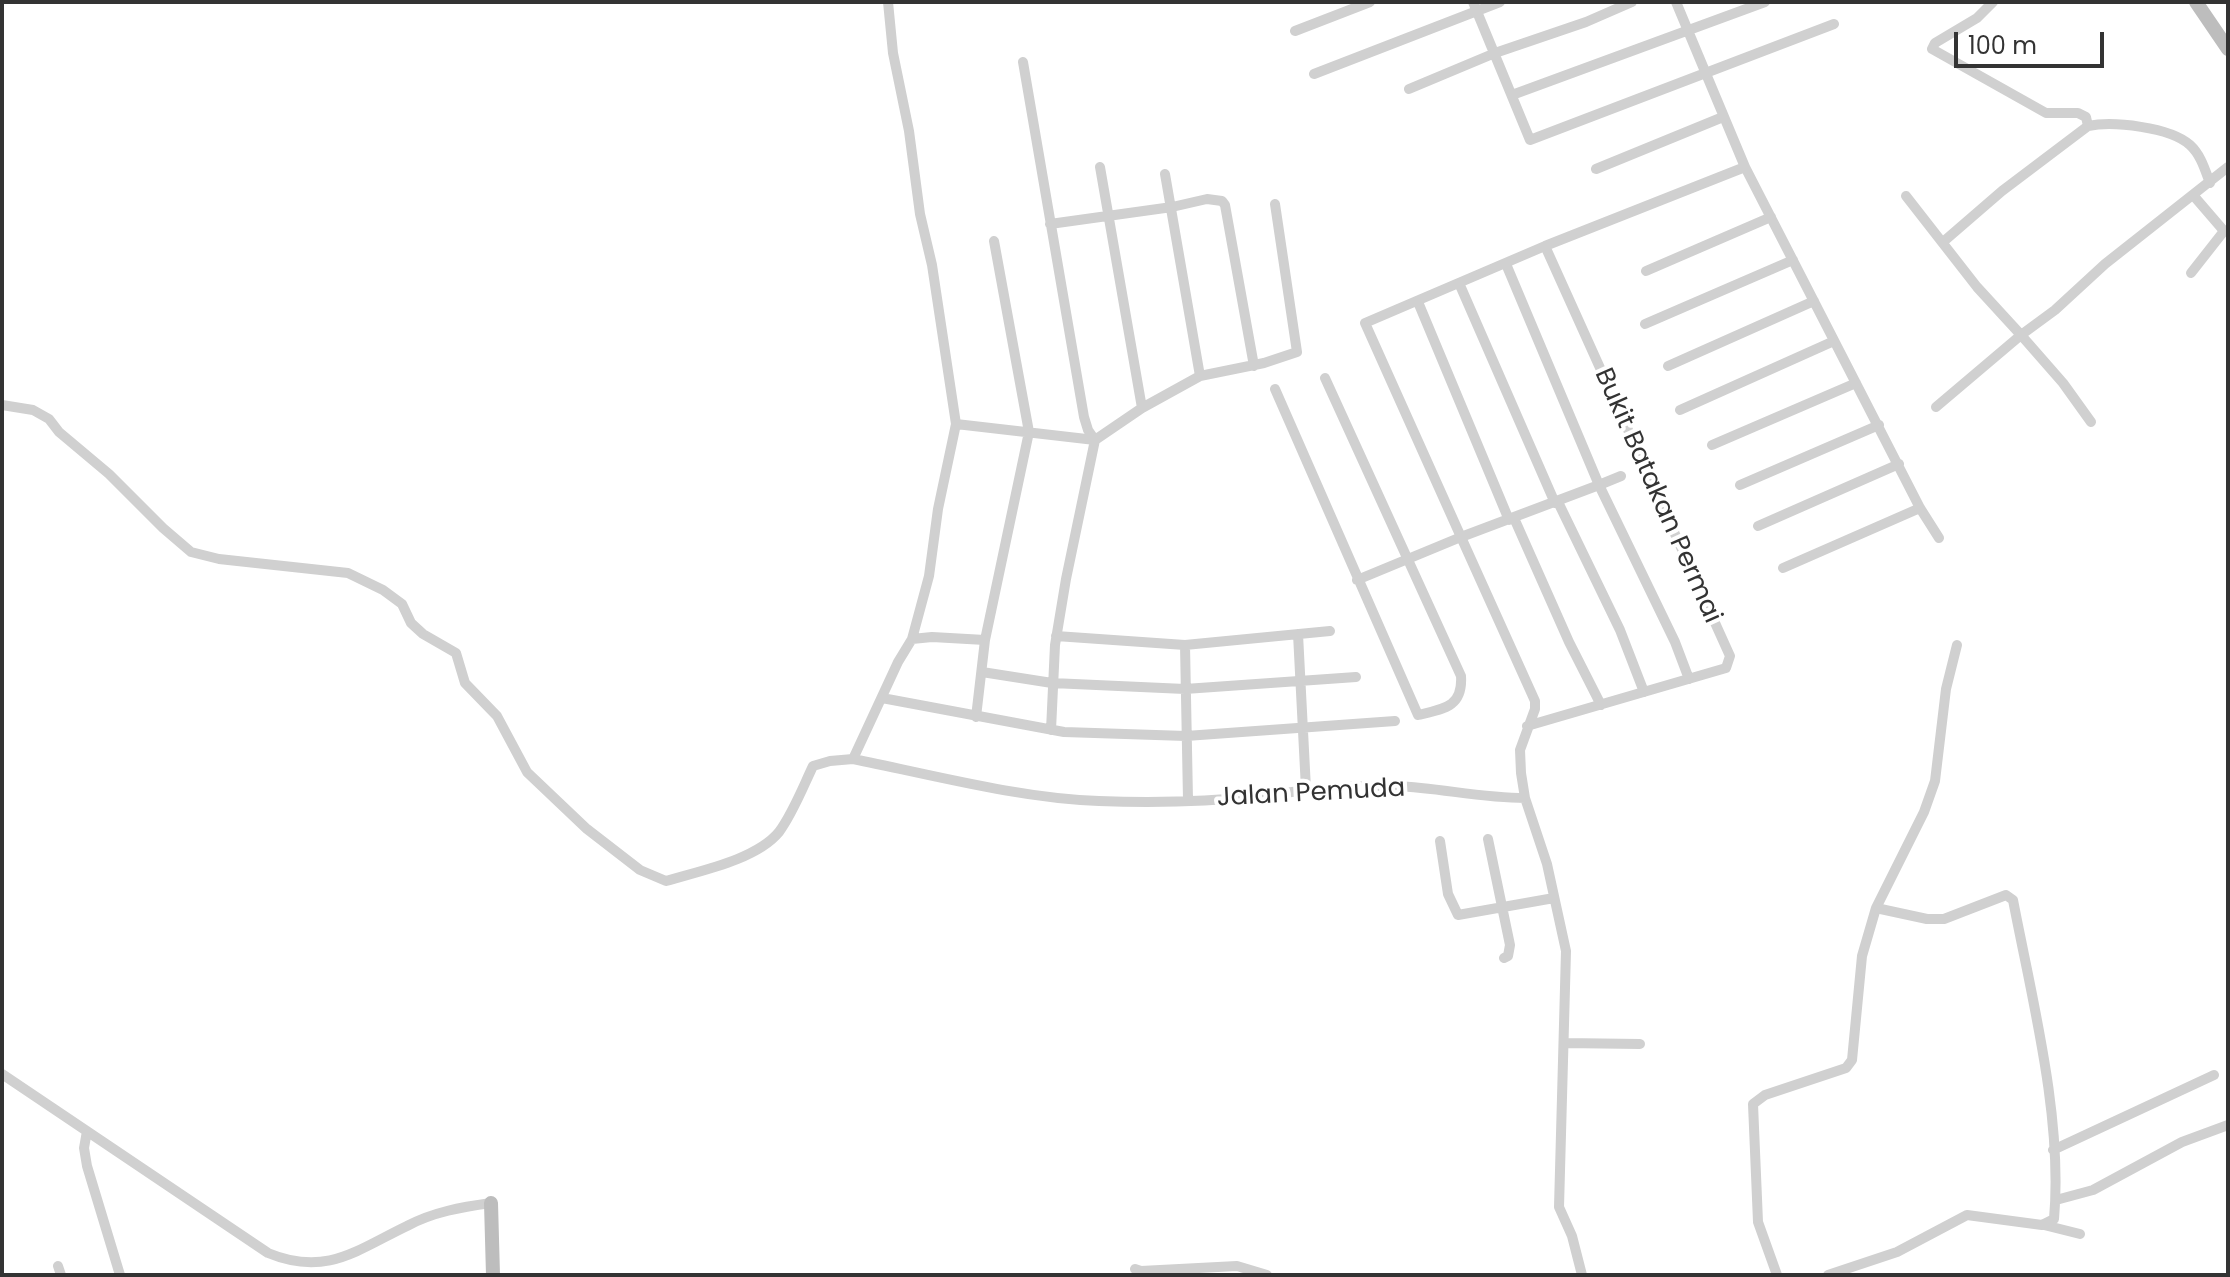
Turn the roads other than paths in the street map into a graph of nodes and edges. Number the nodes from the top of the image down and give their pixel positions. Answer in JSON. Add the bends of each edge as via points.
{"nodes":[{"id":1,"x":888,"y":2,"type":"edge"},
{"id":2,"x":1370,"y":2,"type":"edge"},
{"id":3,"x":1500,"y":2,"type":"edge"},
{"id":4,"x":1632,"y":2,"type":"edge"},
{"id":5,"x":1676,"y":2,"type":"edge"},
{"id":6,"x":1765,"y":2,"type":"edge"},
{"id":7,"x":1993,"y":2,"type":"edge"},
{"id":8,"x":2196,"y":2,"type":"edge"},
{"id":9,"x":1475,"y":7,"type":"edge"},
{"id":10,"x":1834,"y":24,"type":"dead end"},
{"id":11,"x":1688,"y":30,"type":"junction"},
{"id":12,"x":1295,"y":31,"type":"dead end"},
{"id":13,"x":2228,"y":49,"type":"edge"},
{"id":14,"x":1495,"y":53,"type":"junction"},
{"id":15,"x":1023,"y":62,"type":"dead end"},
{"id":16,"x":1707,"y":73,"type":"junction"},
{"id":17,"x":1314,"y":74,"type":"dead end"},
{"id":18,"x":1409,"y":89,"type":"dead end"},
{"id":19,"x":1512,"y":95,"type":"junction"},
{"id":20,"x":1723,"y":117,"type":"junction"},
{"id":21,"x":2088,"y":126,"type":"junction"},
{"id":22,"x":1100,"y":167,"type":"dead end"},
{"id":23,"x":1745,"y":167,"type":"junction"},
{"id":24,"x":2228,"y":167,"type":"edge"},
{"id":25,"x":1596,"y":169,"type":"dead end"},
{"id":26,"x":1165,"y":174,"type":"dead end"},
{"id":27,"x":2210,"y":183,"type":"junction"},
{"id":28,"x":2193,"y":195,"type":"junction"},
{"id":29,"x":1906,"y":196,"type":"dead end"},
{"id":30,"x":1275,"y":204,"type":"dead end"},
{"id":31,"x":1172,"y":207,"type":"junction"},
{"id":32,"x":1108,"y":217,"type":"junction"},
{"id":33,"x":1771,"y":217,"type":"junction"},
{"id":34,"x":1050,"y":224,"type":"junction"},
{"id":35,"x":994,"y":241,"type":"dead end"},
{"id":36,"x":1943,"y":242,"type":"junction"},
{"id":37,"x":1545,"y":246,"type":"junction"},
{"id":38,"x":1793,"y":260,"type":"junction"},
{"id":39,"x":1506,"y":264,"type":"junction"},
{"id":40,"x":1646,"y":271,"type":"dead end"},
{"id":41,"x":2191,"y":273,"type":"dead end"},
{"id":42,"x":1459,"y":283,"type":"junction"},
{"id":43,"x":1814,"y":301,"type":"junction"},
{"id":44,"x":1418,"y":302,"type":"junction"},
{"id":45,"x":1645,"y":324,"type":"dead end"},
{"id":46,"x":2021,"y":335,"type":"junction"},
{"id":47,"x":1834,"y":341,"type":"junction"},
{"id":48,"x":1254,"y":366,"type":"junction"},
{"id":49,"x":1668,"y":366,"type":"dead end"},
{"id":50,"x":1200,"y":376,"type":"junction"},
{"id":51,"x":1325,"y":378,"type":"dead end"},
{"id":52,"x":1856,"y":383,"type":"junction"},
{"id":53,"x":1275,"y":389,"type":"dead end"},
{"id":54,"x":2,"y":405,"type":"edge"},
{"id":55,"x":1936,"y":407,"type":"dead end"},
{"id":56,"x":1142,"y":408,"type":"junction"},
{"id":57,"x":1680,"y":410,"type":"dead end"},
{"id":58,"x":2091,"y":422,"type":"dead end"},
{"id":59,"x":956,"y":424,"type":"junction"},
{"id":60,"x":1879,"y":425,"type":"junction"},
{"id":61,"x":1029,"y":432,"type":"junction"},
{"id":62,"x":1095,"y":440,"type":"junction"},
{"id":63,"x":1712,"y":445,"type":"dead end"},
{"id":64,"x":1899,"y":464,"type":"junction"},
{"id":65,"x":1621,"y":476,"type":"dead end"},
{"id":66,"x":1599,"y":485,"type":"junction"},
{"id":67,"x":1740,"y":485,"type":"dead end"},
{"id":68,"x":1557,"y":502,"type":"junction"},
{"id":69,"x":1920,"y":508,"type":"junction"},
{"id":70,"x":1511,"y":519,"type":"junction"},
{"id":71,"x":1758,"y":526,"type":"dead end"},
{"id":72,"x":1461,"y":537,"type":"junction"},
{"id":73,"x":1939,"y":538,"type":"dead end"},
{"id":74,"x":1407,"y":560,"type":"junction"},
{"id":75,"x":1783,"y":568,"type":"dead end"},
{"id":76,"x":1357,"y":580,"type":"junction"},
{"id":77,"x":1330,"y":631,"type":"dead end"},
{"id":78,"x":1298,"y":634,"type":"junction"},
{"id":79,"x":1056,"y":636,"type":"junction"},
{"id":80,"x":912,"y":639,"type":"junction"},
{"id":81,"x":985,"y":640,"type":"junction"},
{"id":82,"x":1185,"y":645,"type":"junction"},
{"id":83,"x":1957,"y":645,"type":"dead end"},
{"id":84,"x":982,"y":672,"type":"junction"},
{"id":85,"x":1356,"y":677,"type":"dead end"},
{"id":86,"x":1689,"y":679,"type":"junction"},
{"id":87,"x":1052,"y":683,"type":"junction"},
{"id":88,"x":1300,"y":683,"type":"junction"},
{"id":89,"x":1185,"y":689,"type":"junction"},
{"id":90,"x":1644,"y":692,"type":"junction"},
{"id":91,"x":882,"y":698,"type":"junction"},
{"id":92,"x":1601,"y":705,"type":"junction"},
{"id":93,"x":976,"y":717,"type":"junction"},
{"id":94,"x":1395,"y":721,"type":"dead end"},
{"id":95,"x":1527,"y":726,"type":"junction"},
{"id":96,"x":1302,"y":728,"type":"junction"},
{"id":97,"x":1051,"y":730,"type":"junction"},
{"id":98,"x":1186,"y":736,"type":"junction"},
{"id":99,"x":853,"y":759,"type":"junction"},
{"id":100,"x":1306,"y":789,"type":"junction"},
{"id":101,"x":1525,"y":798,"type":"junction"},
{"id":102,"x":1188,"y":800,"type":"junction"},
{"id":103,"x":1488,"y":839,"type":"dead end"},
{"id":104,"x":1440,"y":841,"type":"dead end"},
{"id":105,"x":1554,"y":898,"type":"junction"},
{"id":106,"x":1504,"y":907,"type":"junction"},
{"id":107,"x":1876,"y":908,"type":"junction"},
{"id":108,"x":1504,"y":958,"type":"dead end"},
{"id":109,"x":1564,"y":1043,"type":"junction"},
{"id":110,"x":1640,"y":1044,"type":"dead end"},
{"id":111,"x":2,"y":1074,"type":"edge"},
{"id":112,"x":2214,"y":1075,"type":"dead end"},
{"id":113,"x":2228,"y":1125,"type":"edge"},
{"id":114,"x":87,"y":1131,"type":"junction"},
{"id":115,"x":2053,"y":1150,"type":"junction"},
{"id":116,"x":2056,"y":1200,"type":"junction"},
{"id":117,"x":491,"y":1203,"type":"joint"},
{"id":118,"x":2042,"y":1225,"type":"junction"},
{"id":119,"x":2080,"y":1234,"type":"dead end"},
{"id":120,"x":1135,"y":1269,"type":"dead end"},
{"id":121,"x":120,"y":1275,"type":"edge"},
{"id":122,"x":493,"y":1275,"type":"edge"},
{"id":123,"x":1267,"y":1275,"type":"edge"},
{"id":124,"x":1582,"y":1275,"type":"edge"},
{"id":125,"x":1777,"y":1275,"type":"edge"},
{"id":126,"x":1828,"y":1275,"type":"edge"}],
"edges":[{"from":1,"to":59,"type":"street"},
{"from":2,"to":12,"type":"street"},
{"from":3,"to":9,"type":"street"},
{"from":4,"to":14,"type":"street"},
{"from":5,"to":11,"type":"street"},
{"from":6,"to":11,"type":"street"},
{"from":7,"to":21,"type":"street","via":[[1932,49],[2037,109],[2078,113]]},
{"from":8,"to":13,"type":"street"},
{"from":9,"to":14,"type":"street"},
{"from":9,"to":17,"type":"street"},
{"from":10,"to":16,"type":"street"},
{"from":11,"to":16,"type":"street"},
{"from":11,"to":19,"type":"street"},
{"from":14,"to":18,"type":"street"},
{"from":14,"to":19,"type":"street"},
{"from":15,"to":34,"type":"street"},
{"from":16,"to":19,"type":"street","via":[[1530,140]]},
{"from":16,"to":20,"type":"street"},
{"from":20,"to":23,"type":"street"},
{"from":20,"to":25,"type":"street"},
{"from":21,"to":27,"type":"street","via":[[2142,126],[2188,143]]},
{"from":21,"to":36,"type":"street"},
{"from":22,"to":32,"type":"street"},
{"from":23,"to":33,"type":"street"},
{"from":23,"to":37,"type":"street"},
{"from":24,"to":27,"type":"street"},
{"from":26,"to":31,"type":"street"},
{"from":27,"to":28,"type":"street"},
{"from":28,"to":41,"type":"street","via":[[2224,231]]},
{"from":28,"to":46,"type":"street"},
{"from":29,"to":36,"type":"street"},
{"from":30,"to":48,"type":"street","via":[[1297,352]]},
{"from":31,"to":32,"type":"street"},
{"from":31,"to":48,"type":"street","via":[[1215,198],[1225,205]]},
{"from":31,"to":50,"type":"street"},
{"from":32,"to":34,"type":"street"},
{"from":32,"to":56,"type":"street"},
{"from":33,"to":38,"type":"street"},
{"from":33,"to":40,"type":"street"},
{"from":34,"to":62,"type":"street","via":[[1084,417]]},
{"from":35,"to":61,"type":"street"},
{"from":36,"to":46,"type":"street"},
{"from":37,"to":39,"type":"street"},
{"from":37,"to":86,"type":"street","name":"Bukit Batakan Permai","via":[[1730,656],[1726,668]]},
{"from":38,"to":43,"type":"street"},
{"from":38,"to":45,"type":"street"},
{"from":39,"to":42,"type":"street"},
{"from":39,"to":66,"type":"street","name":"Bukit Batakan Permai"},
{"from":42,"to":44,"type":"street"},
{"from":42,"to":68,"type":"street"},
{"from":43,"to":47,"type":"street"},
{"from":43,"to":49,"type":"street"},
{"from":44,"to":70,"type":"street"},
{"from":44,"to":72,"type":"street","via":[[1365,323]]},
{"from":46,"to":55,"type":"street"},
{"from":46,"to":58,"type":"street"},
{"from":47,"to":52,"type":"street"},
{"from":47,"to":57,"type":"street"},
{"from":48,"to":50,"type":"street"},
{"from":50,"to":56,"type":"street"},
{"from":51,"to":74,"type":"street"},
{"from":52,"to":60,"type":"street"},
{"from":52,"to":63,"type":"street"},
{"from":53,"to":76,"type":"street"},
{"from":54,"to":99,"type":"street","via":[[33,410],[49,419],[191,552],[348,573],[383,590],[402,604],[423,634],[456,653],[465,683],[497,716],[527,772],[587,829],[656,879],[666,881],[736,859],[770,841],[813,766]]},
{"from":56,"to":62,"type":"street"},
{"from":59,"to":61,"type":"street"},
{"from":59,"to":80,"type":"street","via":[[929,576]]},
{"from":60,"to":64,"type":"street"},
{"from":60,"to":67,"type":"street"},
{"from":61,"to":62,"type":"street"},
{"from":61,"to":81,"type":"street"},
{"from":62,"to":79,"type":"street"},
{"from":64,"to":69,"type":"street"},
{"from":64,"to":71,"type":"street"},
{"from":65,"to":66,"type":"street"},
{"from":66,"to":68,"type":"street","name":"Bukit Batakan Permai"},
{"from":66,"to":86,"type":"street","name":"Bukit Batakan Permai"},
{"from":68,"to":70,"type":"street","name":"Bukit Batakan Permai"},
{"from":68,"to":90,"type":"street"},
{"from":69,"to":73,"type":"street"},
{"from":69,"to":75,"type":"street"},
{"from":70,"to":72,"type":"street","name":"Bukit Batakan Permai"},
{"from":70,"to":92,"type":"street"},
{"from":72,"to":74,"type":"street","name":"Bukit Batakan Permai"},
{"from":72,"to":95,"type":"street","via":[[1535,701]]},
{"from":74,"to":76,"type":"street","name":"Bukit Batakan Permai"},
{"from":74,"to":76,"type":"street","via":[[1461,676],[1462,691],[1453,704],[1418,715]]},
{"from":77,"to":78,"type":"street"},
{"from":78,"to":82,"type":"street"},
{"from":78,"to":88,"type":"street"},
{"from":79,"to":82,"type":"street"},
{"from":79,"to":87,"type":"street"},
{"from":80,"to":81,"type":"street"},
{"from":80,"to":91,"type":"street"},
{"from":81,"to":84,"type":"street"},
{"from":82,"to":89,"type":"street"},
{"from":83,"to":107,"type":"street","via":[[1935,781]]},
{"from":84,"to":87,"type":"street"},
{"from":84,"to":93,"type":"street"},
{"from":85,"to":88,"type":"street"},
{"from":86,"to":90,"type":"street","name":"Bukit Batakan Permai"},
{"from":87,"to":89,"type":"street"},
{"from":87,"to":97,"type":"street"},
{"from":88,"to":89,"type":"street"},
{"from":88,"to":96,"type":"street"},
{"from":89,"to":98,"type":"street"},
{"from":90,"to":92,"type":"street","name":"Bukit Batakan Permai"},
{"from":91,"to":93,"type":"street"},
{"from":91,"to":99,"type":"street"},
{"from":92,"to":95,"type":"street","name":"Bukit Batakan Permai"},
{"from":93,"to":97,"type":"street"},
{"from":94,"to":96,"type":"street"},
{"from":95,"to":101,"type":"street","via":[[1520,750]]},
{"from":96,"to":98,"type":"street"},
{"from":96,"to":100,"type":"street"},
{"from":97,"to":98,"type":"street"},
{"from":98,"to":102,"type":"street"},
{"from":99,"to":102,"type":"street","name":"Jalan Pemuda","via":[[1097,801]]},
{"from":100,"to":101,"type":"street","name":"Jalan Pemuda","via":[[1397,786]]},
{"from":100,"to":102,"type":"street","name":"Jalan Pemuda"},
{"from":101,"to":105,"type":"street"},
{"from":103,"to":106,"type":"street"},
{"from":104,"to":106,"type":"street","via":[[1448,894],[1458,915]]},
{"from":105,"to":106,"type":"street"},
{"from":105,"to":109,"type":"street","via":[[1566,951]]},
{"from":106,"to":108,"type":"street","via":[[1510,945]]},
{"from":107,"to":115,"type":"street","via":[[1944,919],[2006,895],[2013,900],[2042,1048]]},
{"from":107,"to":125,"type":"street","via":[[1862,956],[1852,1060],[1846,1068],[1765,1095],[1753,1104],[1758,1222]]},
{"from":109,"to":110,"type":"street"},
{"from":109,"to":124,"type":"street","via":[[1559,1207]]},
{"from":111,"to":114,"type":"street"},
{"from":112,"to":115,"type":"street"},
{"from":113,"to":116,"type":"street","via":[[2182,1142],[2093,1190]]},
{"from":114,"to":117,"type":"street","via":[[268,1253],[297,1264],[343,1261],[420,1220]]},
{"from":114,"to":121,"type":"street","via":[[87,1166]]},
{"from":115,"to":116,"type":"street"},
{"from":116,"to":118,"type":"street","via":[[2054,1219]]},
{"from":117,"to":122,"type":"street"},
{"from":118,"to":119,"type":"street"},
{"from":118,"to":126,"type":"street","via":[[1967,1215],[1897,1252]]},
{"from":120,"to":123,"type":"street","via":[[1237,1266]]}]}
